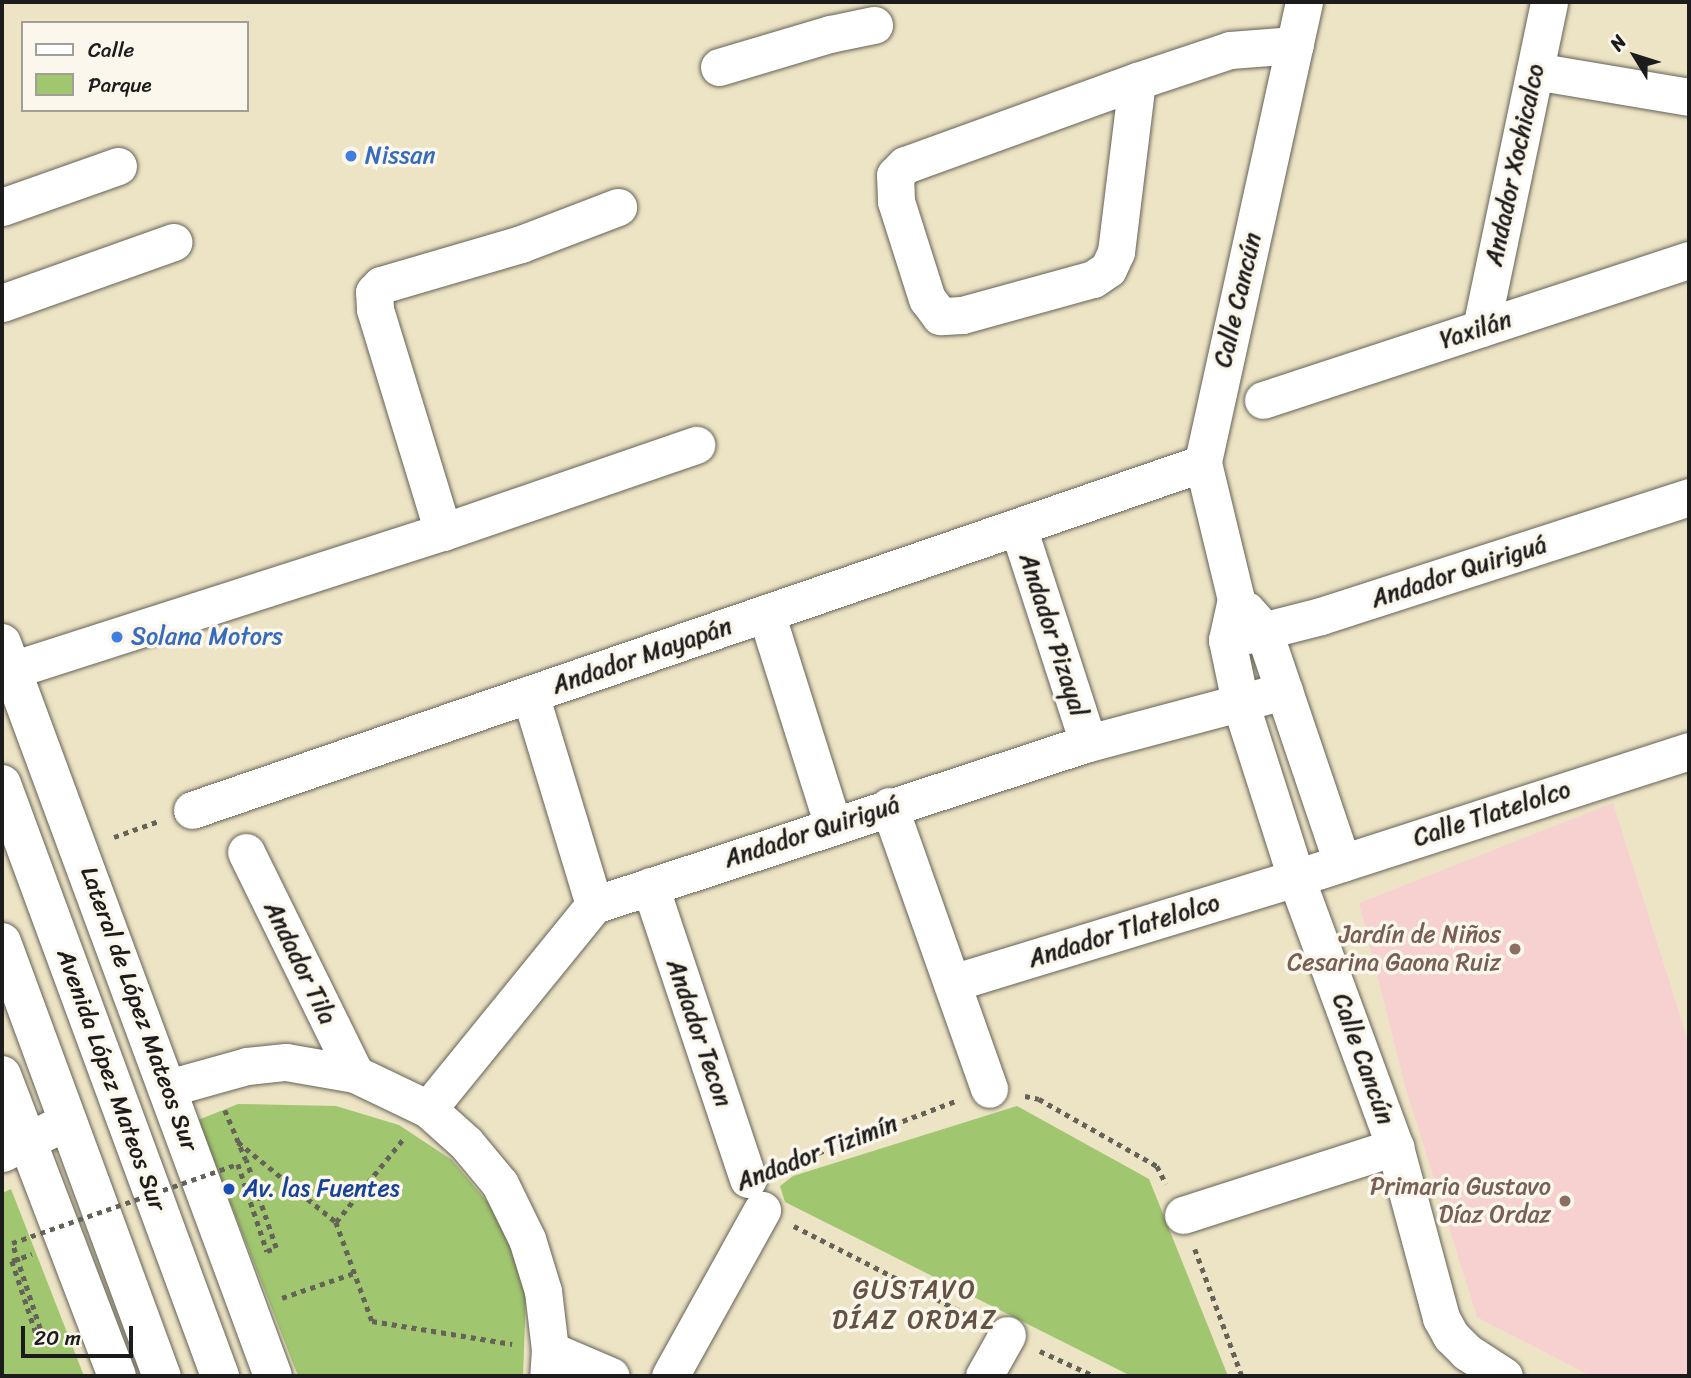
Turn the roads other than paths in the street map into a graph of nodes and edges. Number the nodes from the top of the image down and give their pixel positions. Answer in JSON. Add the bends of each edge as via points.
{"nodes":[{"id":1,"x":1304,"y":2,"type":"edge"},
{"id":2,"x":1549,"y":2,"type":"edge"},
{"id":3,"x":827,"y":18,"type":"edge"},
{"id":4,"x":874,"y":25,"type":"dead end"},
{"id":5,"x":1295,"y":45,"type":"junction"},
{"id":6,"x":719,"y":67,"type":"dead end"},
{"id":7,"x":1535,"y":71,"type":"junction"},
{"id":8,"x":1137,"y":81,"type":"junction"},
{"id":9,"x":1689,"y":97,"type":"edge"},
{"id":10,"x":118,"y":166,"type":"dead end"},
{"id":11,"x":2,"y":207,"type":"edge"},
{"id":12,"x":618,"y":207,"type":"dead end"},
{"id":13,"x":173,"y":242,"type":"dead end"},
{"id":14,"x":1689,"y":260,"type":"edge"},
{"id":15,"x":2,"y":303,"type":"edge"},
{"id":16,"x":1481,"y":328,"type":"junction"},
{"id":17,"x":1263,"y":400,"type":"dead end"},
{"id":18,"x":696,"y":445,"type":"dead end"},
{"id":19,"x":1203,"y":463,"type":"junction"},
{"id":20,"x":1689,"y":497,"type":"edge"},
{"id":21,"x":1018,"y":527,"type":"junction"},
{"id":22,"x":443,"y":532,"type":"junction"},
{"id":23,"x":1236,"y":599,"type":"junction"},
{"id":24,"x":766,"y":613,"type":"junction"},
{"id":25,"x":1263,"y":629,"type":"junction"},
{"id":26,"x":1227,"y":640,"type":"junction"},
{"id":27,"x":7,"y":657,"type":"edge"},
{"id":28,"x":1284,"y":691,"type":"junction"},
{"id":29,"x":530,"y":694,"type":"junction"},
{"id":30,"x":1240,"y":702,"type":"junction"},
{"id":31,"x":1088,"y":743,"type":"junction"},
{"id":32,"x":1689,"y":751,"type":"edge"},
{"id":33,"x":2,"y":784,"type":"edge"},
{"id":34,"x":889,"y":806,"type":"junction"},
{"id":35,"x":192,"y":810,"type":"road end"},
{"id":36,"x":833,"y":825,"type":"junction"},
{"id":37,"x":246,"y":852,"type":"dead end"},
{"id":38,"x":1342,"y":863,"type":"junction"},
{"id":39,"x":1296,"y":878,"type":"junction"},
{"id":40,"x":650,"y":886,"type":"junction"},
{"id":41,"x":594,"y":905,"type":"junction"},
{"id":42,"x":2,"y":942,"type":"edge"},
{"id":43,"x":951,"y":983,"type":"junction"},
{"id":44,"x":355,"y":1074,"type":"junction"},
{"id":45,"x":2,"y":1075,"type":"edge"},
{"id":46,"x":168,"y":1088,"type":"junction"},
{"id":47,"x":989,"y":1089,"type":"road end"},
{"id":48,"x":428,"y":1109,"type":"junction"},
{"id":49,"x":68,"y":1121,"type":"junction"},
{"id":50,"x":14,"y":1147,"type":"edge"},
{"id":51,"x":1395,"y":1147,"type":"junction"},
{"id":52,"x":1183,"y":1215,"type":"road end"},
{"id":53,"x":1007,"y":1335,"type":"road end"},
{"id":54,"x":549,"y":1363,"type":"edge"},
{"id":55,"x":117,"y":1376,"type":"edge"},
{"id":56,"x":162,"y":1376,"type":"edge"},
{"id":57,"x":220,"y":1376,"type":"edge"},
{"id":58,"x":273,"y":1376,"type":"edge"},
{"id":59,"x":611,"y":1376,"type":"edge"},
{"id":60,"x":670,"y":1376,"type":"edge"},
{"id":61,"x":984,"y":1376,"type":"edge"},
{"id":62,"x":1504,"y":1376,"type":"edge"}],
"edges":[{"from":1,"to":5,"type":"street","name":"Calle Cancún"},
{"from":2,"to":7,"type":"street","name":"Andador Xochicalco"},
{"from":3,"to":4,"type":"street"},
{"from":3,"to":6,"type":"street"},
{"from":5,"to":8,"type":"street","via":[[1230,50]]},
{"from":5,"to":19,"type":"street","name":"Calle Cancún"},
{"from":7,"to":9,"type":"street"},
{"from":7,"to":16,"type":"street","name":"Andador Xochicalco"},
{"from":8,"to":8,"type":"street","via":[[1116,252],[1108,269],[1093,279],[951,318],[940,316],[927,299],[896,201],[895,175],[915,160]]},
{"from":10,"to":11,"type":"street"},
{"from":12,"to":22,"type":"street","via":[[520,244],[381,285],[374,292]]},
{"from":13,"to":15,"type":"street"},
{"from":14,"to":16,"type":"street","name":"Yaxilán"},
{"from":16,"to":17,"type":"street","name":"Yaxilán"},
{"from":18,"to":22,"type":"street"},
{"from":19,"to":21,"type":"street","name":"Andador Mayapán"},
{"from":19,"to":23,"type":"street","name":"Calle Cancún"},
{"from":20,"to":25,"type":"street","name":"Andador Quiriguá","via":[[1321,617]]},
{"from":21,"to":24,"type":"street","name":"Andador Mayapán"},
{"from":21,"to":31,"type":"street","name":"Andador Pizayal"},
{"from":22,"to":27,"type":"street"},
{"from":23,"to":25,"type":"street","name":"Calle Cancún"},
{"from":23,"to":26,"type":"street","name":"Calle Cancún"},
{"from":24,"to":29,"type":"street","name":"Andador Mayapán"},
{"from":24,"to":36,"type":"street"},
{"from":25,"to":26,"type":"street","name":"Andador Quiriguá"},
{"from":25,"to":28,"type":"street","name":"Calle Cancún"},
{"from":26,"to":30,"type":"street","name":"Calle Cancún"},
{"from":27,"to":46,"type":"main road","name":"Lateral de López Mateos Sur"},
{"from":28,"to":30,"type":"street","name":"Andador Quiriguá"},
{"from":28,"to":38,"type":"street","name":"Calle Cancún"},
{"from":29,"to":35,"type":"street","name":"Andador Mayapán"},
{"from":29,"to":41,"type":"street"},
{"from":30,"to":31,"type":"street","name":"Andador Quiriguá"},
{"from":30,"to":39,"type":"street","name":"Calle Cancún"},
{"from":31,"to":34,"type":"street","name":"Andador Quiriguá"},
{"from":32,"to":38,"type":"street","name":"Calle Tlatelolco"},
{"from":33,"to":57,"type":"main road","name":"Avenida López Mateos Sur"},
{"from":34,"to":36,"type":"street","name":"Andador Quiriguá"},
{"from":34,"to":43,"type":"street"},
{"from":36,"to":40,"type":"street","name":"Andador Quiriguá"},
{"from":37,"to":44,"type":"street","name":"Andador Tila"},
{"from":38,"to":39,"type":"street","name":"Calle Tlatelolco"},
{"from":39,"to":43,"type":"street","name":"Andador Tlatelolco"},
{"from":39,"to":51,"type":"street","name":"Calle Cancún"},
{"from":40,"to":41,"type":"street","name":"Andador Quiriguá"},
{"from":40,"to":60,"type":"street","name":"Andador Tecon","via":[[755,1194]]},
{"from":41,"to":48,"type":"street"},
{"from":42,"to":49,"type":"main road"},
{"from":43,"to":47,"type":"street"},
{"from":44,"to":46,"type":"street","via":[[286,1062],[247,1066]]},
{"from":44,"to":48,"type":"street"},
{"from":45,"to":50,"type":"main road"},
{"from":46,"to":58,"type":"main road","name":"Lateral de López Mateos Sur"},
{"from":48,"to":54,"type":"street","via":[[466,1143],[500,1184],[527,1239],[543,1291]]},
{"from":49,"to":50,"type":"street"},
{"from":49,"to":56,"type":"main road"},
{"from":50,"to":55,"type":"main road"},
{"from":51,"to":52,"type":"street"},
{"from":51,"to":62,"type":"street","name":"Calle Cancún","via":[[1441,1318],[1467,1352]]},
{"from":53,"to":61,"type":"street"},
{"from":54,"to":59,"type":"street"}]}
